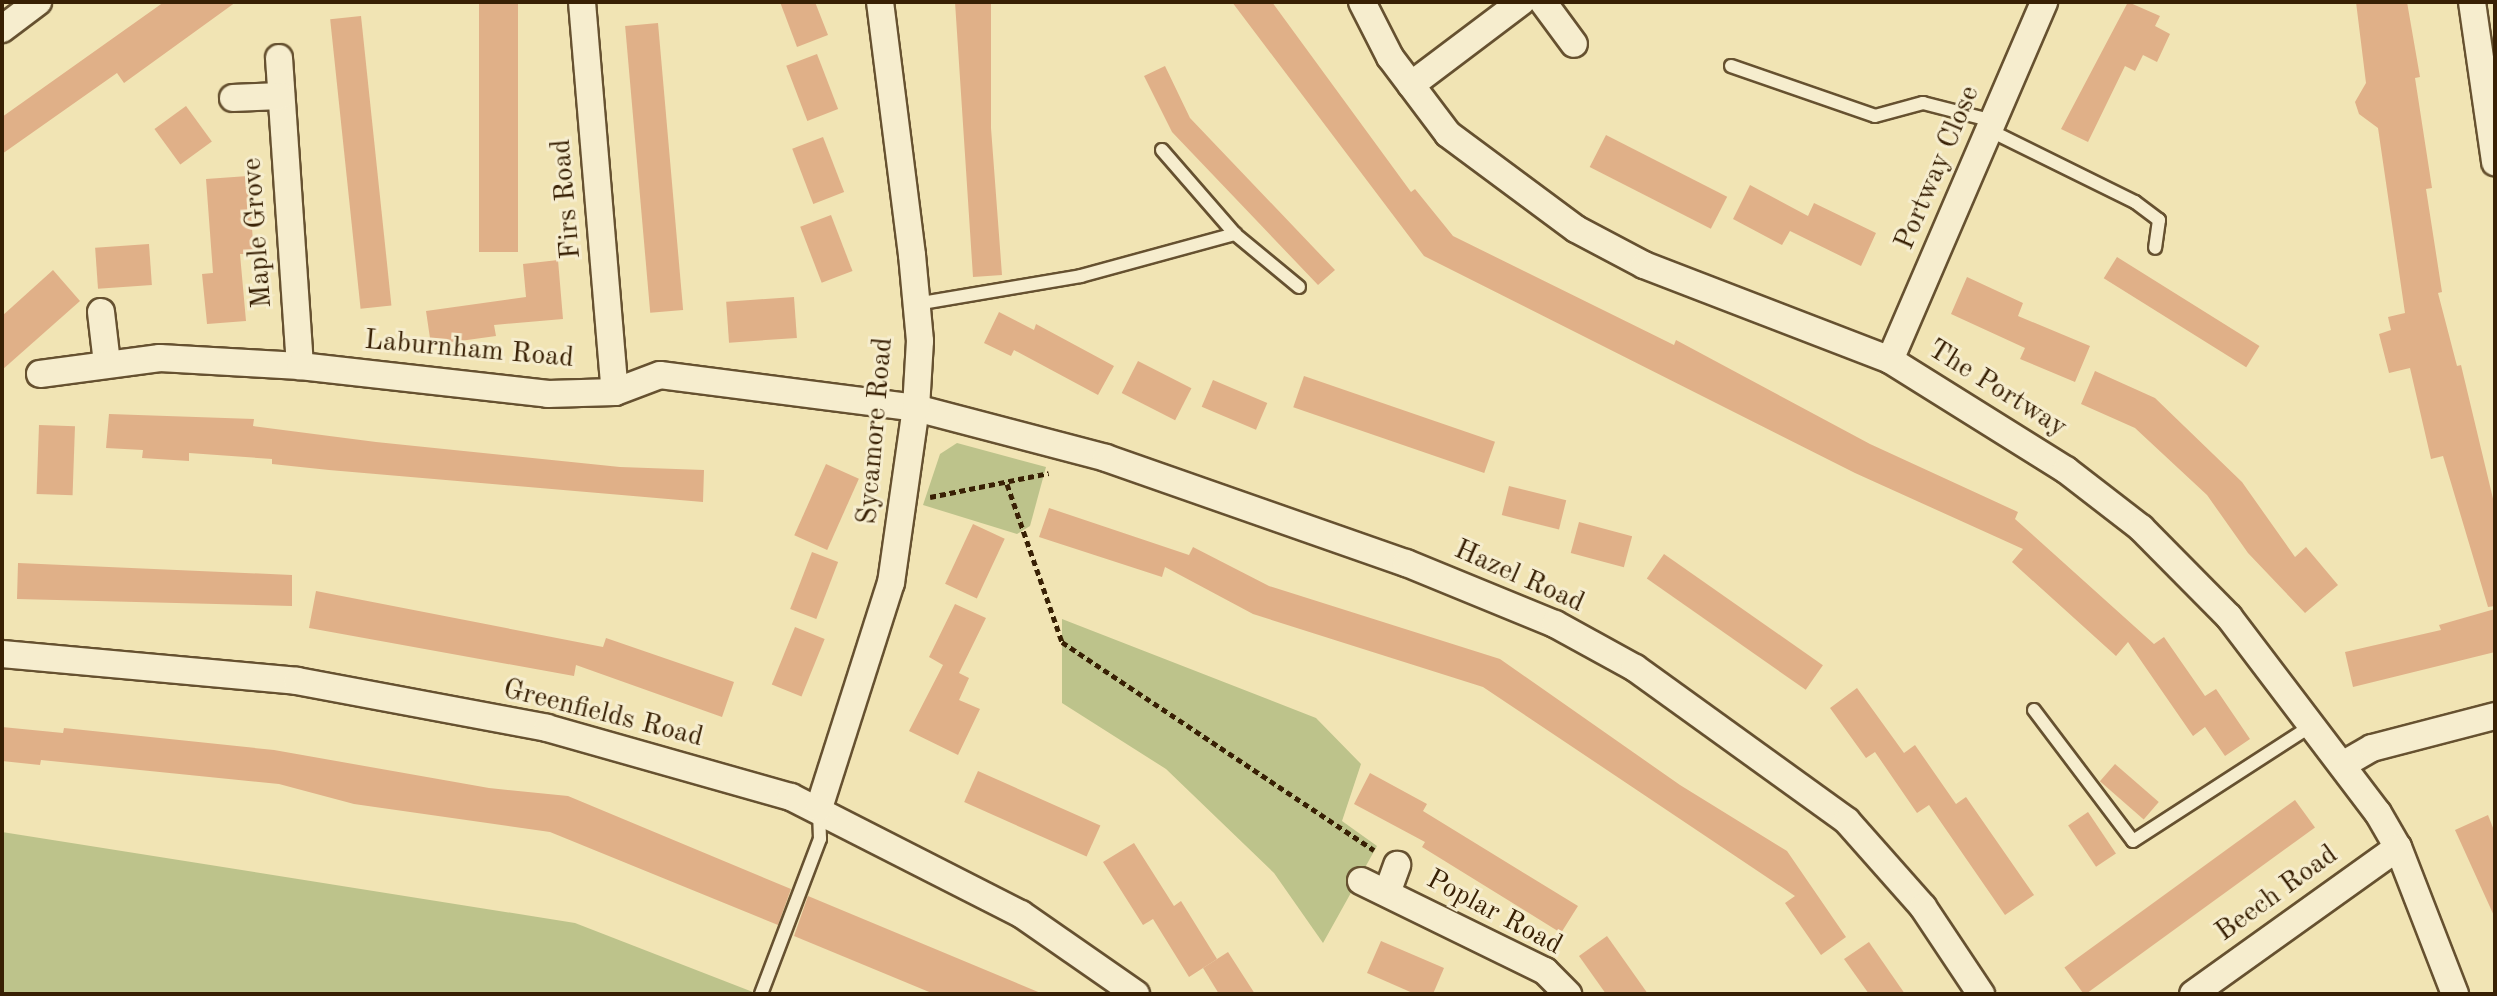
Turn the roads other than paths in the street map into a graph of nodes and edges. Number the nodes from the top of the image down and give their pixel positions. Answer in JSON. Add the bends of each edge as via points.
{"nodes":[{"id":1,"x":38,"y":2,"type":"edge"},
{"id":2,"x":582,"y":2,"type":"edge"},
{"id":3,"x":880,"y":2,"type":"edge"},
{"id":4,"x":1362,"y":2,"type":"edge"},
{"id":5,"x":1521,"y":2,"type":"edge"},
{"id":6,"x":1543,"y":2,"type":"edge"},
{"id":7,"x":2044,"y":2,"type":"edge"},
{"id":8,"x":2472,"y":2,"type":"edge"},
{"id":9,"x":2,"y":29,"type":"edge"},
{"id":10,"x":1574,"y":44,"type":"dead end"},
{"id":11,"x":279,"y":58,"type":"dead end"},
{"id":12,"x":1731,"y":66,"type":"dead end"},
{"id":13,"x":1411,"y":85,"type":"junction"},
{"id":14,"x":280,"y":96,"type":"junction"},
{"id":15,"x":233,"y":98,"type":"dead end"},
{"id":16,"x":1991,"y":125,"type":"junction"},
{"id":17,"x":1162,"y":150,"type":"dead end"},
{"id":18,"x":2495,"y":162,"type":"edge"},
{"id":19,"x":1235,"y":234,"type":"junction"},
{"id":20,"x":2155,"y":248,"type":"dead end"},
{"id":21,"x":1299,"y":287,"type":"dead end"},
{"id":22,"x":916,"y":304,"type":"junction"},
{"id":23,"x":101,"y":312,"type":"dead end"},
{"id":24,"x":1890,"y":360,"type":"junction"},
{"id":25,"x":107,"y":363,"type":"junction"},
{"id":26,"x":300,"y":366,"type":"junction"},
{"id":27,"x":40,"y":374,"type":"dead end"},
{"id":28,"x":615,"y":392,"type":"junction"},
{"id":29,"x":916,"y":408,"type":"junction"},
{"id":30,"x":2,"y":654,"type":"edge"},
{"id":31,"x":2034,"y":710,"type":"dead end"},
{"id":32,"x":2495,"y":716,"type":"edge"},
{"id":33,"x":2314,"y":724,"type":"junction"},
{"id":34,"x":2344,"y":764,"type":"junction"},
{"id":35,"x":819,"y":808,"type":"junction"},
{"id":36,"x":2398,"y":847,"type":"junction"},
{"id":37,"x":1397,"y":865,"type":"road end"},
{"id":38,"x":1361,"y":881,"type":"dead end"},
{"id":39,"x":1387,"y":893,"type":"junction"},
{"id":40,"x":761,"y":994,"type":"edge"},
{"id":41,"x":1136,"y":994,"type":"edge"},
{"id":42,"x":1568,"y":994,"type":"edge"},
{"id":43,"x":1981,"y":994,"type":"edge"},
{"id":44,"x":2193,"y":994,"type":"edge"},
{"id":45,"x":2455,"y":994,"type":"edge"}],
"edges":[{"from":1,"to":9,"type":"street"},
{"from":2,"to":28,"type":"street","name":"Firs Road"},
{"from":3,"to":22,"type":"street","name":"Sycamore Road"},
{"from":4,"to":13,"type":"street","name":"The Portway"},
{"from":5,"to":13,"type":"street"},
{"from":6,"to":10,"type":"street"},
{"from":7,"to":16,"type":"street","name":"Portway Close"},
{"from":8,"to":18,"type":"street"},
{"from":11,"to":14,"type":"street","name":"Maple Grove"},
{"from":12,"to":16,"type":"lane","via":[[1875,116],[1923,103]]},
{"from":13,"to":24,"type":"street","name":"The Portway","via":[[1448,134],[1576,229],[1644,265]]},
{"from":14,"to":15,"type":"street"},
{"from":14,"to":26,"type":"street","name":"Maple Grove"},
{"from":16,"to":20,"type":"lane","via":[[2135,202],[2159,220]]},
{"from":16,"to":24,"type":"street","name":"Portway Close"},
{"from":17,"to":19,"type":"lane"},
{"from":19,"to":21,"type":"lane"},
{"from":19,"to":22,"type":"lane","via":[[1081,276]]},
{"from":22,"to":29,"type":"street","name":"Sycamore Road"},
{"from":23,"to":25,"type":"street"},
{"from":24,"to":33,"type":"street","name":"The Portway","via":[[2066,470],[2141,528],[2229,617]]},
{"from":25,"to":26,"type":"street","name":"Laburnham Road","via":[[160,358]]},
{"from":25,"to":27,"type":"street","name":"Laburnham Road"},
{"from":26,"to":28,"type":"street","name":"Laburnham Road","via":[[548,394]]},
{"from":28,"to":29,"type":"street","name":"Laburnham Road","via":[[660,375]]},
{"from":29,"to":35,"type":"street","name":"Sycamore Road","via":[[891,583]]},
{"from":29,"to":43,"type":"street","name":"Hazel Road","via":[[1106,458],[1406,563],[1555,624],[1706,716],[1847,821],[1923,907]]},
{"from":30,"to":35,"type":"street","name":"Greenfields Road","via":[[297,681],[532,725]]},
{"from":31,"to":33,"type":"lane","via":[[2133,841]]},
{"from":32,"to":34,"type":"street","via":[[2372,748]]},
{"from":33,"to":34,"type":"street","name":"The Portway"},
{"from":34,"to":36,"type":"street","name":"The Portway"},
{"from":35,"to":40,"type":"lane","via":[[820,839]]},
{"from":35,"to":41,"type":"street","name":"Greenfields Road","via":[[1021,914]]},
{"from":36,"to":44,"type":"street","name":"Beech Road"},
{"from":36,"to":45,"type":"street","name":"The Portway"},
{"from":37,"to":39,"type":"street","name":"Poplar Road"},
{"from":38,"to":39,"type":"street","name":"Poplar Road"},
{"from":39,"to":42,"type":"street","name":"Poplar Road","via":[[1545,971]]}]}
